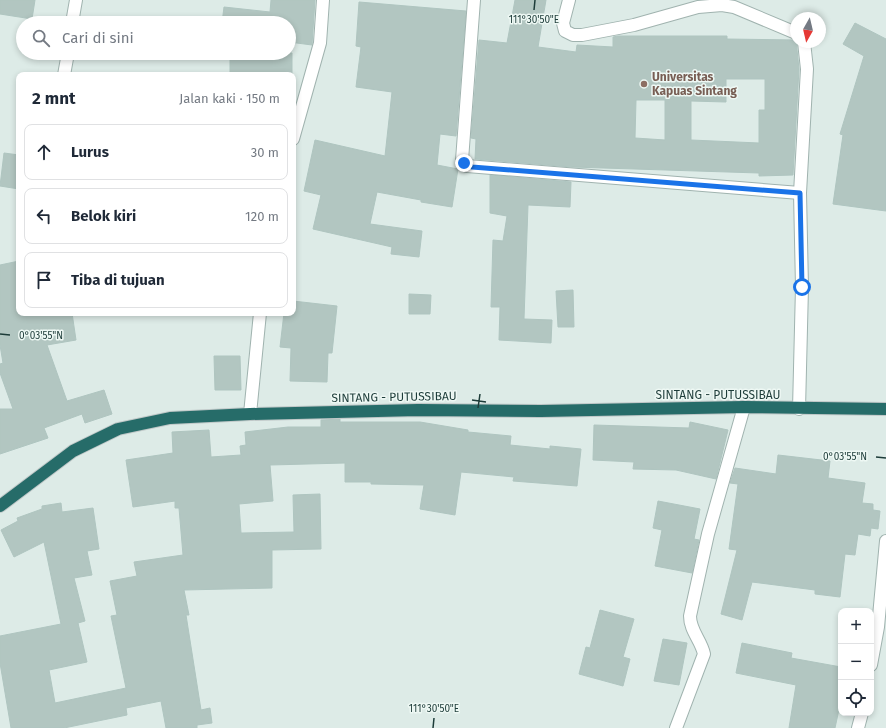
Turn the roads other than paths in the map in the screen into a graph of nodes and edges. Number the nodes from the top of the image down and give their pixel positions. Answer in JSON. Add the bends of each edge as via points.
{"nodes":[{"id":1,"x":76,"y":0,"type":"edge"},
{"id":2,"x":323,"y":0,"type":"edge"},
{"id":3,"x":474,"y":0,"type":"edge"},
{"id":4,"x":569,"y":0,"type":"edge"},
{"id":5,"x":73,"y":16,"type":"edge"},
{"id":6,"x":790,"y":30,"type":"edge"},
{"id":7,"x":805,"y":48,"type":"edge"},
{"id":8,"x":67,"y":60,"type":"edge"},
{"id":9,"x":65,"y":72,"type":"edge"},
{"id":10,"x":296,"y":128,"type":"edge"},
{"id":11,"x":800,"y":193,"type":"junction"},
{"id":12,"x":260,"y":316,"type":"edge"},
{"id":13,"x":744,"y":407,"type":"junction"},
{"id":14,"x":799,"y":409,"type":"junction"},
{"id":15,"x":886,"y":409,"type":"edge"},
{"id":16,"x":250,"y":414,"type":"junction"},
{"id":17,"x":0,"y":506,"type":"edge"},
{"id":18,"x":886,"y":540,"type":"edge"},
{"id":19,"x":874,"y":649,"type":"edge"},
{"id":20,"x":861,"y":716,"type":"edge"},
{"id":21,"x":676,"y":728,"type":"edge"},
{"id":22,"x":858,"y":728,"type":"edge"}],
"edges":[{"from":1,"to":5,"type":"street"},
{"from":2,"to":10,"type":"street","via":[[320,43]]},
{"from":3,"to":11,"type":"street","via":[[462,160],[467,166]]},
{"from":4,"to":6,"type":"street","via":[[563,23],[565,31],[573,35],[634,25],[698,7],[722,5],[734,6]]},
{"from":7,"to":11,"type":"street","via":[[807,69]]},
{"from":8,"to":9,"type":"street"},
{"from":11,"to":14,"type":"street","via":[[802,287]]},
{"from":12,"to":16,"type":"street"},
{"from":13,"to":14,"type":"highway","name":"SINTANG - PUTUSSIBAU"},
{"from":13,"to":16,"type":"highway","name":"SINTANG - PUTUSSIBAU"},
{"from":13,"to":21,"type":"street","via":[[708,534],[690,616],[690,625],[702,644],[704,654]]},
{"from":14,"to":15,"type":"highway","name":"SINTANG - PUTUSSIBAU"},
{"from":16,"to":17,"type":"highway","name":"SINTANG - PUTUSSIBAU","via":[[170,418],[118,430],[74,451]]},
{"from":18,"to":19,"type":"street"},
{"from":20,"to":22,"type":"street"}]}
